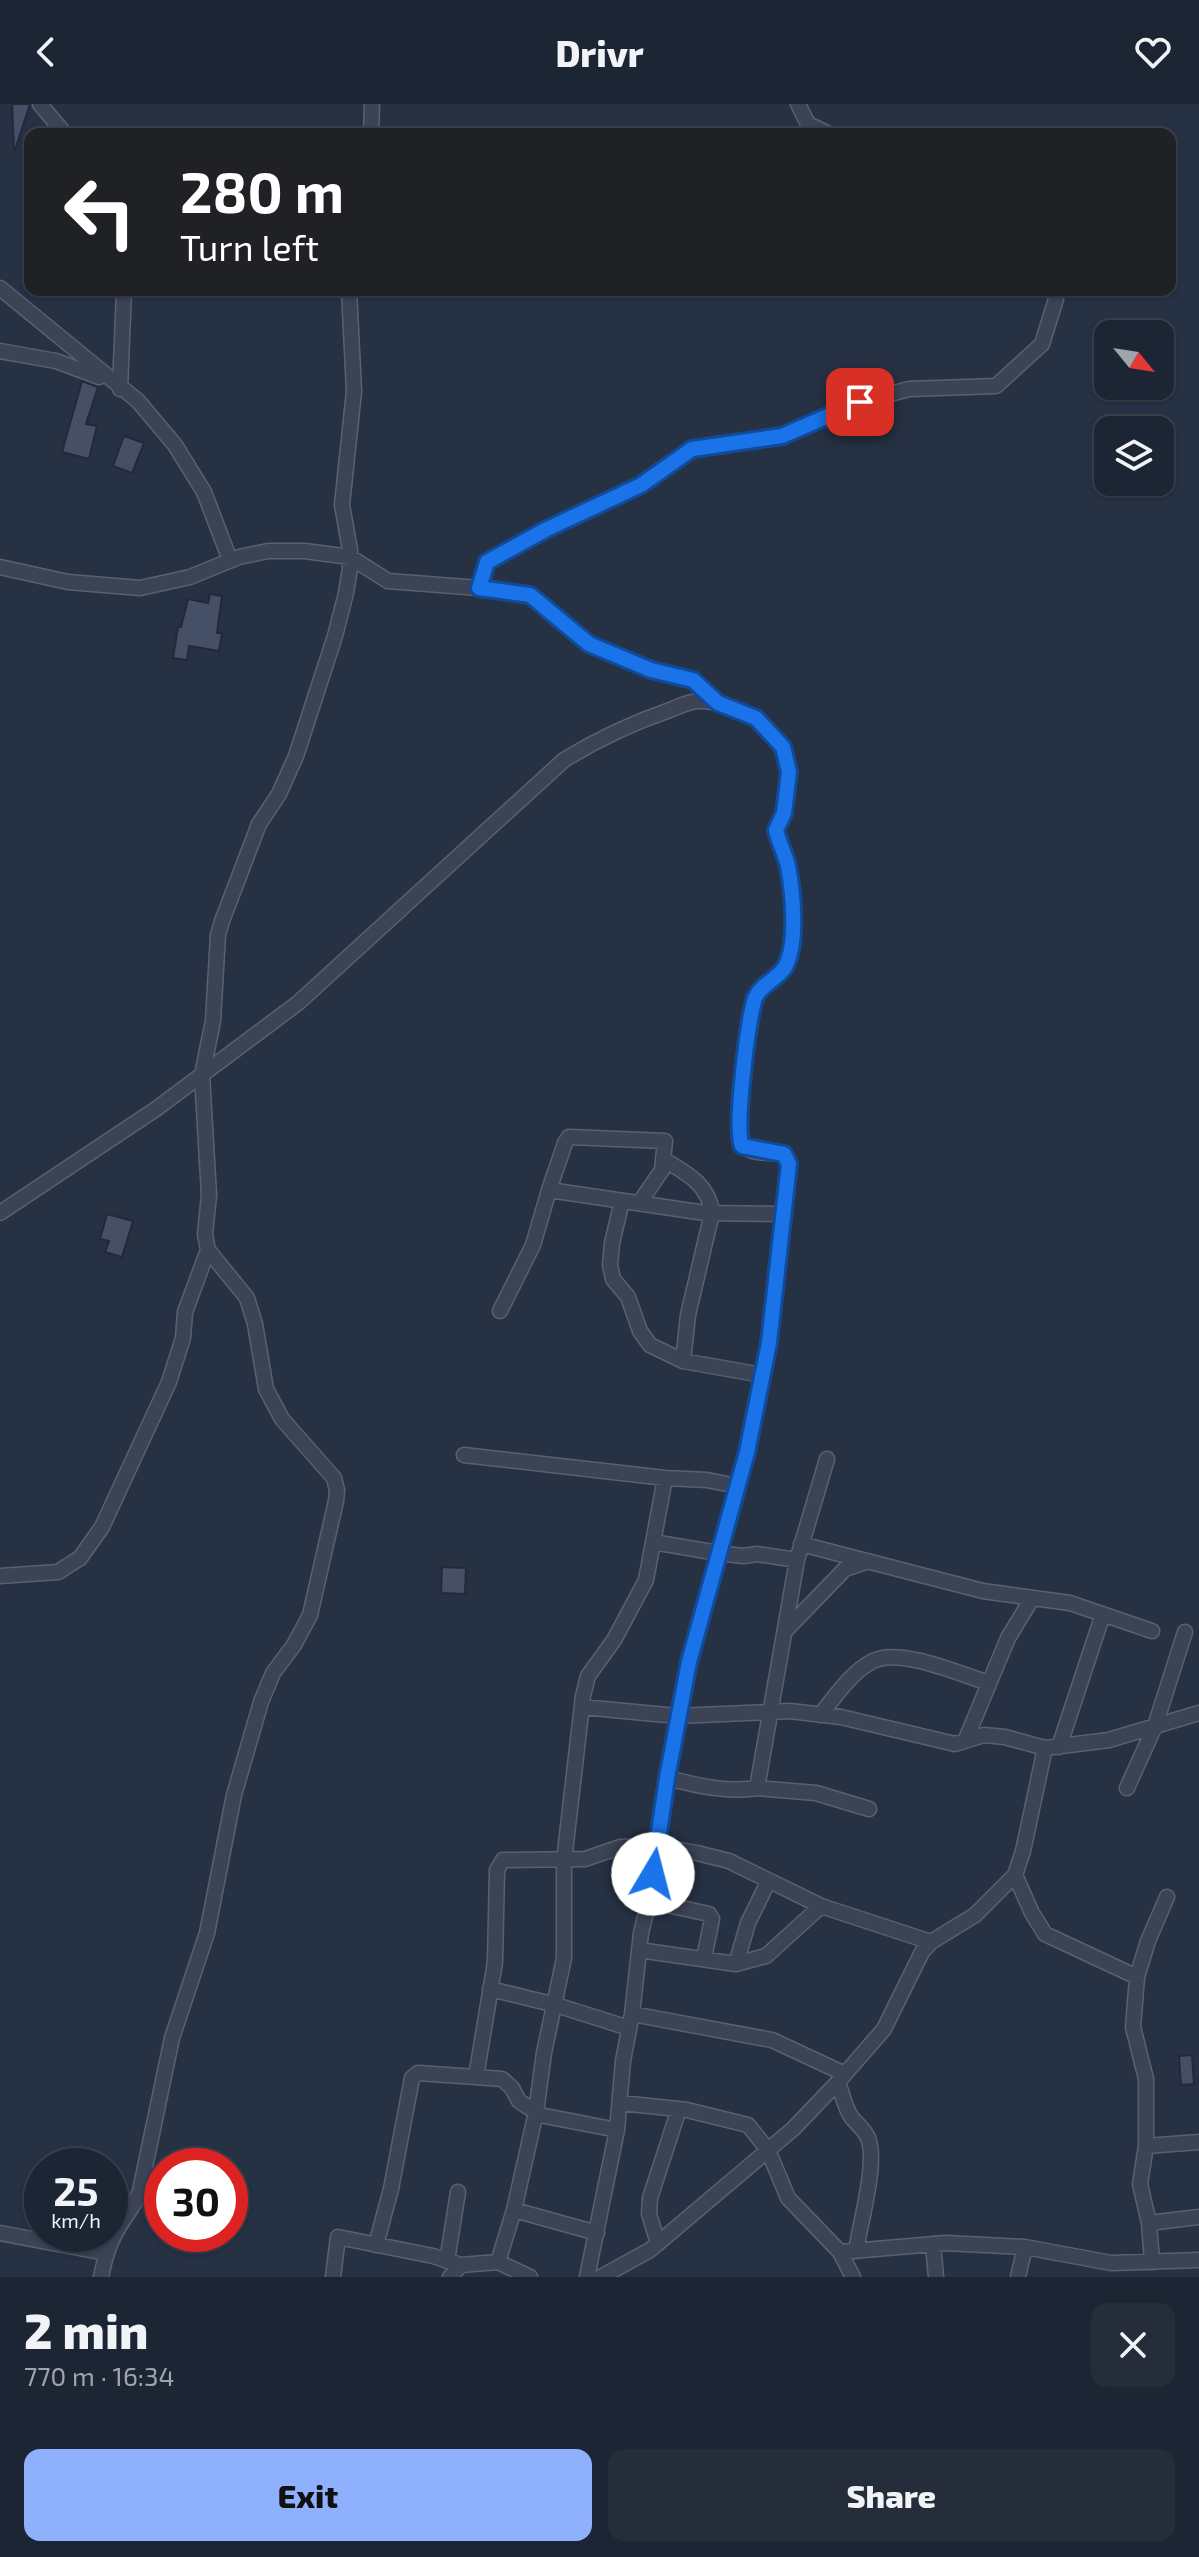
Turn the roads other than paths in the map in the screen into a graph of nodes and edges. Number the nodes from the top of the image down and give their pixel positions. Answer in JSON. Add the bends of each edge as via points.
{"nodes":[{"id":1,"x":40,"y":104,"type":"edge"},
{"id":2,"x":372,"y":104,"type":"edge"},
{"id":3,"x":798,"y":104,"type":"edge"},
{"id":4,"x":60,"y":128,"type":"edge"},
{"id":5,"x":371,"y":128,"type":"edge"},
{"id":6,"x":816,"y":128,"type":"edge"},
{"id":7,"x":0,"y":288,"type":"edge"},
{"id":8,"x":124,"y":296,"type":"edge"},
{"id":9,"x":349,"y":296,"type":"edge"},
{"id":10,"x":1056,"y":296,"type":"edge"},
{"id":11,"x":0,"y":351,"type":"edge"},
{"id":12,"x":120,"y":389,"type":"junction"},
{"id":13,"x":350,"y":557,"type":"junction"},
{"id":14,"x":230,"y":560,"type":"junction"},
{"id":15,"x":0,"y":567,"type":"edge"},
{"id":16,"x":479,"y":588,"type":"junction"},
{"id":17,"x":718,"y":703,"type":"junction"},
{"id":18,"x":202,"y":1075,"type":"junction"},
{"id":19,"x":663,"y":1159,"type":"junction"},
{"id":20,"x":549,"y":1190,"type":"junction"},
{"id":21,"x":622,"y":1201,"type":"junction"},
{"id":22,"x":640,"y":1202,"type":"junction"},
{"id":23,"x":0,"y":1213,"type":"edge"},
{"id":24,"x":712,"y":1213,"type":"junction"},
{"id":25,"x":783,"y":1214,"type":"junction"},
{"id":26,"x":208,"y":1250,"type":"junction"},
{"id":27,"x":500,"y":1311,"type":"dead end"},
{"id":28,"x":683,"y":1361,"type":"junction"},
{"id":29,"x":762,"y":1375,"type":"junction"},
{"id":30,"x":464,"y":1455,"type":"dead end"},
{"id":31,"x":827,"y":1459,"type":"dead end"},
{"id":32,"x":665,"y":1478,"type":"junction"},
{"id":33,"x":737,"y":1486,"type":"junction"},
{"id":34,"x":653,"y":1542,"type":"junction"},
{"id":35,"x":801,"y":1544,"type":"junction"},
{"id":36,"x":718,"y":1553,"type":"junction"},
{"id":37,"x":797,"y":1560,"type":"junction"},
{"id":38,"x":866,"y":1562,"type":"junction"},
{"id":39,"x":0,"y":1576,"type":"edge"},
{"id":40,"x":1031,"y":1600,"type":"junction"},
{"id":41,"x":1103,"y":1614,"type":"junction"},
{"id":42,"x":786,"y":1630,"type":"junction"},
{"id":43,"x":1152,"y":1631,"type":"dead end"},
{"id":44,"x":1185,"y":1632,"type":"dead end"},
{"id":45,"x":989,"y":1683,"type":"junction"},
{"id":46,"x":582,"y":1707,"type":"junction"},
{"id":47,"x":772,"y":1712,"type":"junction"},
{"id":48,"x":1199,"y":1713,"type":"edge"},
{"id":49,"x":820,"y":1715,"type":"junction"},
{"id":50,"x":677,"y":1716,"type":"junction"},
{"id":51,"x":1155,"y":1726,"type":"junction"},
{"id":52,"x":966,"y":1739,"type":"junction"},
{"id":53,"x":1052,"y":1748,"type":"junction"},
{"id":54,"x":667,"y":1778,"type":"junction"},
{"id":55,"x":757,"y":1788,"type":"junction"},
{"id":56,"x":1127,"y":1788,"type":"dead end"},
{"id":57,"x":869,"y":1809,"type":"dead end"},
{"id":58,"x":657,"y":1846,"type":"junction"},
{"id":59,"x":564,"y":1861,"type":"junction"},
{"id":60,"x":1015,"y":1875,"type":"junction"},
{"id":61,"x":768,"y":1882,"type":"junction"},
{"id":62,"x":1167,"y":1897,"type":"dead end"},
{"id":63,"x":649,"y":1901,"type":"junction"},
{"id":64,"x":821,"y":1906,"type":"junction"},
{"id":65,"x":931,"y":1942,"type":"junction"},
{"id":66,"x":639,"y":1950,"type":"junction"},
{"id":67,"x":704,"y":1958,"type":"junction"},
{"id":68,"x":736,"y":1964,"type":"junction"},
{"id":69,"x":1137,"y":1977,"type":"junction"},
{"id":70,"x":490,"y":1989,"type":"junction"},
{"id":71,"x":556,"y":2005,"type":"junction"},
{"id":72,"x":631,"y":2021,"type":"junction"},
{"id":73,"x":476,"y":2077,"type":"junction"},
{"id":74,"x":842,"y":2078,"type":"junction"},
{"id":75,"x":621,"y":2103,"type":"junction"},
{"id":76,"x":679,"y":2109,"type":"junction"},
{"id":77,"x":536,"y":2112,"type":"junction"},
{"id":78,"x":617,"y":2130,"type":"junction"},
{"id":79,"x":1199,"y":2142,"type":"edge"},
{"id":80,"x":1146,"y":2146,"type":"junction"},
{"id":81,"x":768,"y":2150,"type":"junction"},
{"id":82,"x":458,"y":2192,"type":"dead end"},
{"id":83,"x":514,"y":2210,"type":"junction"},
{"id":84,"x":1199,"y":2217,"type":"edge"},
{"id":85,"x":1149,"y":2223,"type":"junction"},
{"id":86,"x":0,"y":2233,"type":"edge"},
{"id":87,"x":597,"y":2233,"type":"junction"},
{"id":88,"x":658,"y":2243,"type":"junction"},
{"id":89,"x":933,"y":2244,"type":"junction"},
{"id":90,"x":376,"y":2245,"type":"junction"},
{"id":91,"x":1025,"y":2247,"type":"junction"},
{"id":92,"x":856,"y":2251,"type":"junction"},
{"id":93,"x":840,"y":2252,"type":"junction"},
{"id":94,"x":106,"y":2253,"type":"junction"},
{"id":95,"x":1199,"y":2260,"type":"edge"},
{"id":96,"x":1152,"y":2262,"type":"junction"},
{"id":97,"x":454,"y":2263,"type":"junction"},
{"id":98,"x":506,"y":2269,"type":"edge"},
{"id":99,"x":101,"y":2277,"type":"edge"},
{"id":100,"x":333,"y":2277,"type":"edge"},
{"id":101,"x":450,"y":2277,"type":"edge"},
{"id":102,"x":530,"y":2277,"type":"edge"},
{"id":103,"x":587,"y":2277,"type":"edge"},
{"id":104,"x":601,"y":2277,"type":"edge"},
{"id":105,"x":853,"y":2277,"type":"edge"},
{"id":106,"x":936,"y":2277,"type":"edge"},
{"id":107,"x":1018,"y":2277,"type":"edge"}],
"edges":[{"from":1,"to":4,"type":"street"},
{"from":2,"to":5,"type":"street"},
{"from":3,"to":6,"type":"street","via":[[808,124]]},
{"from":7,"to":12,"type":"street"},
{"from":8,"to":12,"type":"street"},
{"from":9,"to":13,"type":"street","via":[[354,391],[342,505]]},
{"from":10,"to":16,"type":"street","via":[[1042,344],[996,386],[909,389],[860,402],[782,436],[692,449],[641,485],[487,562]]},
{"from":11,"to":12,"type":"street","via":[[88,371]]},
{"from":12,"to":14,"type":"street","via":[[138,401],[175,445],[204,492]]},
{"from":13,"to":14,"type":"street","via":[[268,551]]},
{"from":13,"to":16,"type":"street","via":[[388,581]]},
{"from":13,"to":18,"type":"street","via":[[335,636],[296,756],[259,824],[222,921]]},
{"from":14,"to":15,"type":"street","via":[[190,577],[140,588],[68,582]]},
{"from":16,"to":17,"type":"street","via":[[530,595],[589,644],[651,670],[693,680]]},
{"from":17,"to":18,"type":"street","via":[[697,700],[644,719],[598,738],[564,760],[298,1003]]},
{"from":17,"to":25,"type":"street","via":[[756,718],[771,732],[783,747],[789,772],[784,813],[776,830],[788,865],[790,956],[753,1003],[739,1140],[749,1150],[784,1154],[789,1164]]},
{"from":18,"to":23,"type":"street"},
{"from":18,"to":26,"type":"street"},
{"from":19,"to":20,"type":"street","via":[[665,1141],[569,1137]]},
{"from":19,"to":22,"type":"street","via":[[662,1170]]},
{"from":19,"to":24,"type":"street","via":[[698,1181]]},
{"from":20,"to":21,"type":"street"},
{"from":20,"to":27,"type":"street","via":[[533,1245]]},
{"from":21,"to":22,"type":"street"},
{"from":21,"to":28,"type":"street","via":[[610,1265],[613,1279],[628,1297],[650,1345]]},
{"from":22,"to":24,"type":"street"},
{"from":24,"to":25,"type":"street"},
{"from":24,"to":28,"type":"street"},
{"from":25,"to":29,"type":"street"},
{"from":26,"to":39,"type":"street","via":[[185,1312],[169,1382],[102,1527],[80,1558],[58,1572]]},
{"from":26,"to":94,"type":"street","via":[[247,1298],[266,1389],[282,1419],[334,1478],[337,1490],[310,1615],[273,1673],[234,1795],[207,1933],[172,2038],[140,2191]]},
{"from":28,"to":29,"type":"street"},
{"from":29,"to":33,"type":"street"},
{"from":30,"to":32,"type":"street"},
{"from":31,"to":35,"type":"street"},
{"from":32,"to":33,"type":"street"},
{"from":32,"to":34,"type":"street"},
{"from":33,"to":36,"type":"street"},
{"from":34,"to":36,"type":"street"},
{"from":34,"to":46,"type":"street","via":[[646,1580],[588,1676]]},
{"from":35,"to":37,"type":"street"},
{"from":35,"to":38,"type":"street"},
{"from":36,"to":37,"type":"street"},
{"from":36,"to":50,"type":"street"},
{"from":37,"to":42,"type":"street"},
{"from":38,"to":40,"type":"street"},
{"from":38,"to":42,"type":"street","via":[[845,1569]]},
{"from":40,"to":41,"type":"street","via":[[1070,1603]]},
{"from":40,"to":45,"type":"street"},
{"from":41,"to":43,"type":"street"},
{"from":41,"to":53,"type":"street"},
{"from":42,"to":47,"type":"street"},
{"from":44,"to":51,"type":"street"},
{"from":45,"to":49,"type":"street","via":[[892,1656],[874,1660],[852,1677]]},
{"from":45,"to":52,"type":"street"},
{"from":46,"to":50,"type":"street"},
{"from":46,"to":59,"type":"street"},
{"from":47,"to":49,"type":"street"},
{"from":47,"to":50,"type":"street"},
{"from":47,"to":55,"type":"street"},
{"from":48,"to":51,"type":"street"},
{"from":49,"to":52,"type":"street","via":[[955,1744]]},
{"from":50,"to":54,"type":"street"},
{"from":51,"to":53,"type":"street","via":[[1109,1740]]},
{"from":51,"to":56,"type":"street"},
{"from":52,"to":53,"type":"street","via":[[1005,1737]]},
{"from":53,"to":60,"type":"street"},
{"from":54,"to":55,"type":"street","via":[[702,1787]]},
{"from":54,"to":58,"type":"street"},
{"from":55,"to":57,"type":"street","via":[[816,1793]]},
{"from":58,"to":59,"type":"street","via":[[620,1847]]},
{"from":58,"to":61,"type":"street","via":[[729,1861]]},
{"from":58,"to":63,"type":"street"},
{"from":59,"to":70,"type":"street","via":[[503,1860],[497,1870]]},
{"from":59,"to":71,"type":"street","via":[[566,1928]]},
{"from":60,"to":65,"type":"street","via":[[975,1915]]},
{"from":60,"to":69,"type":"street","via":[[1045,1934]]},
{"from":61,"to":64,"type":"street"},
{"from":61,"to":68,"type":"street"},
{"from":62,"to":69,"type":"street"},
{"from":63,"to":66,"type":"street"},
{"from":63,"to":67,"type":"street","via":[[709,1914]]},
{"from":64,"to":65,"type":"street"},
{"from":64,"to":68,"type":"street","via":[[766,1956]]},
{"from":65,"to":74,"type":"street","via":[[884,2029]]},
{"from":66,"to":67,"type":"street"},
{"from":66,"to":72,"type":"street"},
{"from":67,"to":68,"type":"street"},
{"from":69,"to":80,"type":"street","via":[[1133,2027],[1146,2079]]},
{"from":70,"to":71,"type":"street"},
{"from":70,"to":73,"type":"street"},
{"from":71,"to":72,"type":"street"},
{"from":71,"to":77,"type":"street"},
{"from":72,"to":74,"type":"street","via":[[772,2040]]},
{"from":72,"to":75,"type":"street"},
{"from":73,"to":77,"type":"street","via":[[502,2079]]},
{"from":73,"to":90,"type":"street","via":[[418,2073],[412,2078]]},
{"from":74,"to":81,"type":"street"},
{"from":74,"to":92,"type":"street","via":[[850,2115],[869,2141],[868,2200]]},
{"from":75,"to":76,"type":"street"},
{"from":75,"to":78,"type":"street"},
{"from":76,"to":81,"type":"street","via":[[748,2125]]},
{"from":76,"to":88,"type":"street","via":[[650,2198]]},
{"from":77,"to":78,"type":"street"},
{"from":77,"to":83,"type":"street"},
{"from":78,"to":87,"type":"street"},
{"from":79,"to":80,"type":"street"},
{"from":80,"to":85,"type":"street","via":[[1140,2184]]},
{"from":81,"to":88,"type":"street"},
{"from":81,"to":93,"type":"street","via":[[788,2198]]},
{"from":82,"to":97,"type":"street"},
{"from":83,"to":87,"type":"street"},
{"from":83,"to":98,"type":"street"},
{"from":84,"to":85,"type":"street"},
{"from":85,"to":96,"type":"street"},
{"from":86,"to":94,"type":"street"},
{"from":87,"to":103,"type":"street"},
{"from":88,"to":104,"type":"street"},
{"from":89,"to":91,"type":"street"},
{"from":89,"to":92,"type":"street"},
{"from":89,"to":106,"type":"street"},
{"from":90,"to":97,"type":"street"},
{"from":90,"to":100,"type":"street","via":[[338,2237]]},
{"from":91,"to":96,"type":"street","via":[[1111,2263]]},
{"from":91,"to":107,"type":"street"},
{"from":92,"to":93,"type":"street"},
{"from":93,"to":105,"type":"street"},
{"from":94,"to":99,"type":"street"},
{"from":95,"to":96,"type":"street"},
{"from":97,"to":98,"type":"street"},
{"from":97,"to":101,"type":"street"},
{"from":98,"to":102,"type":"street"}]}
